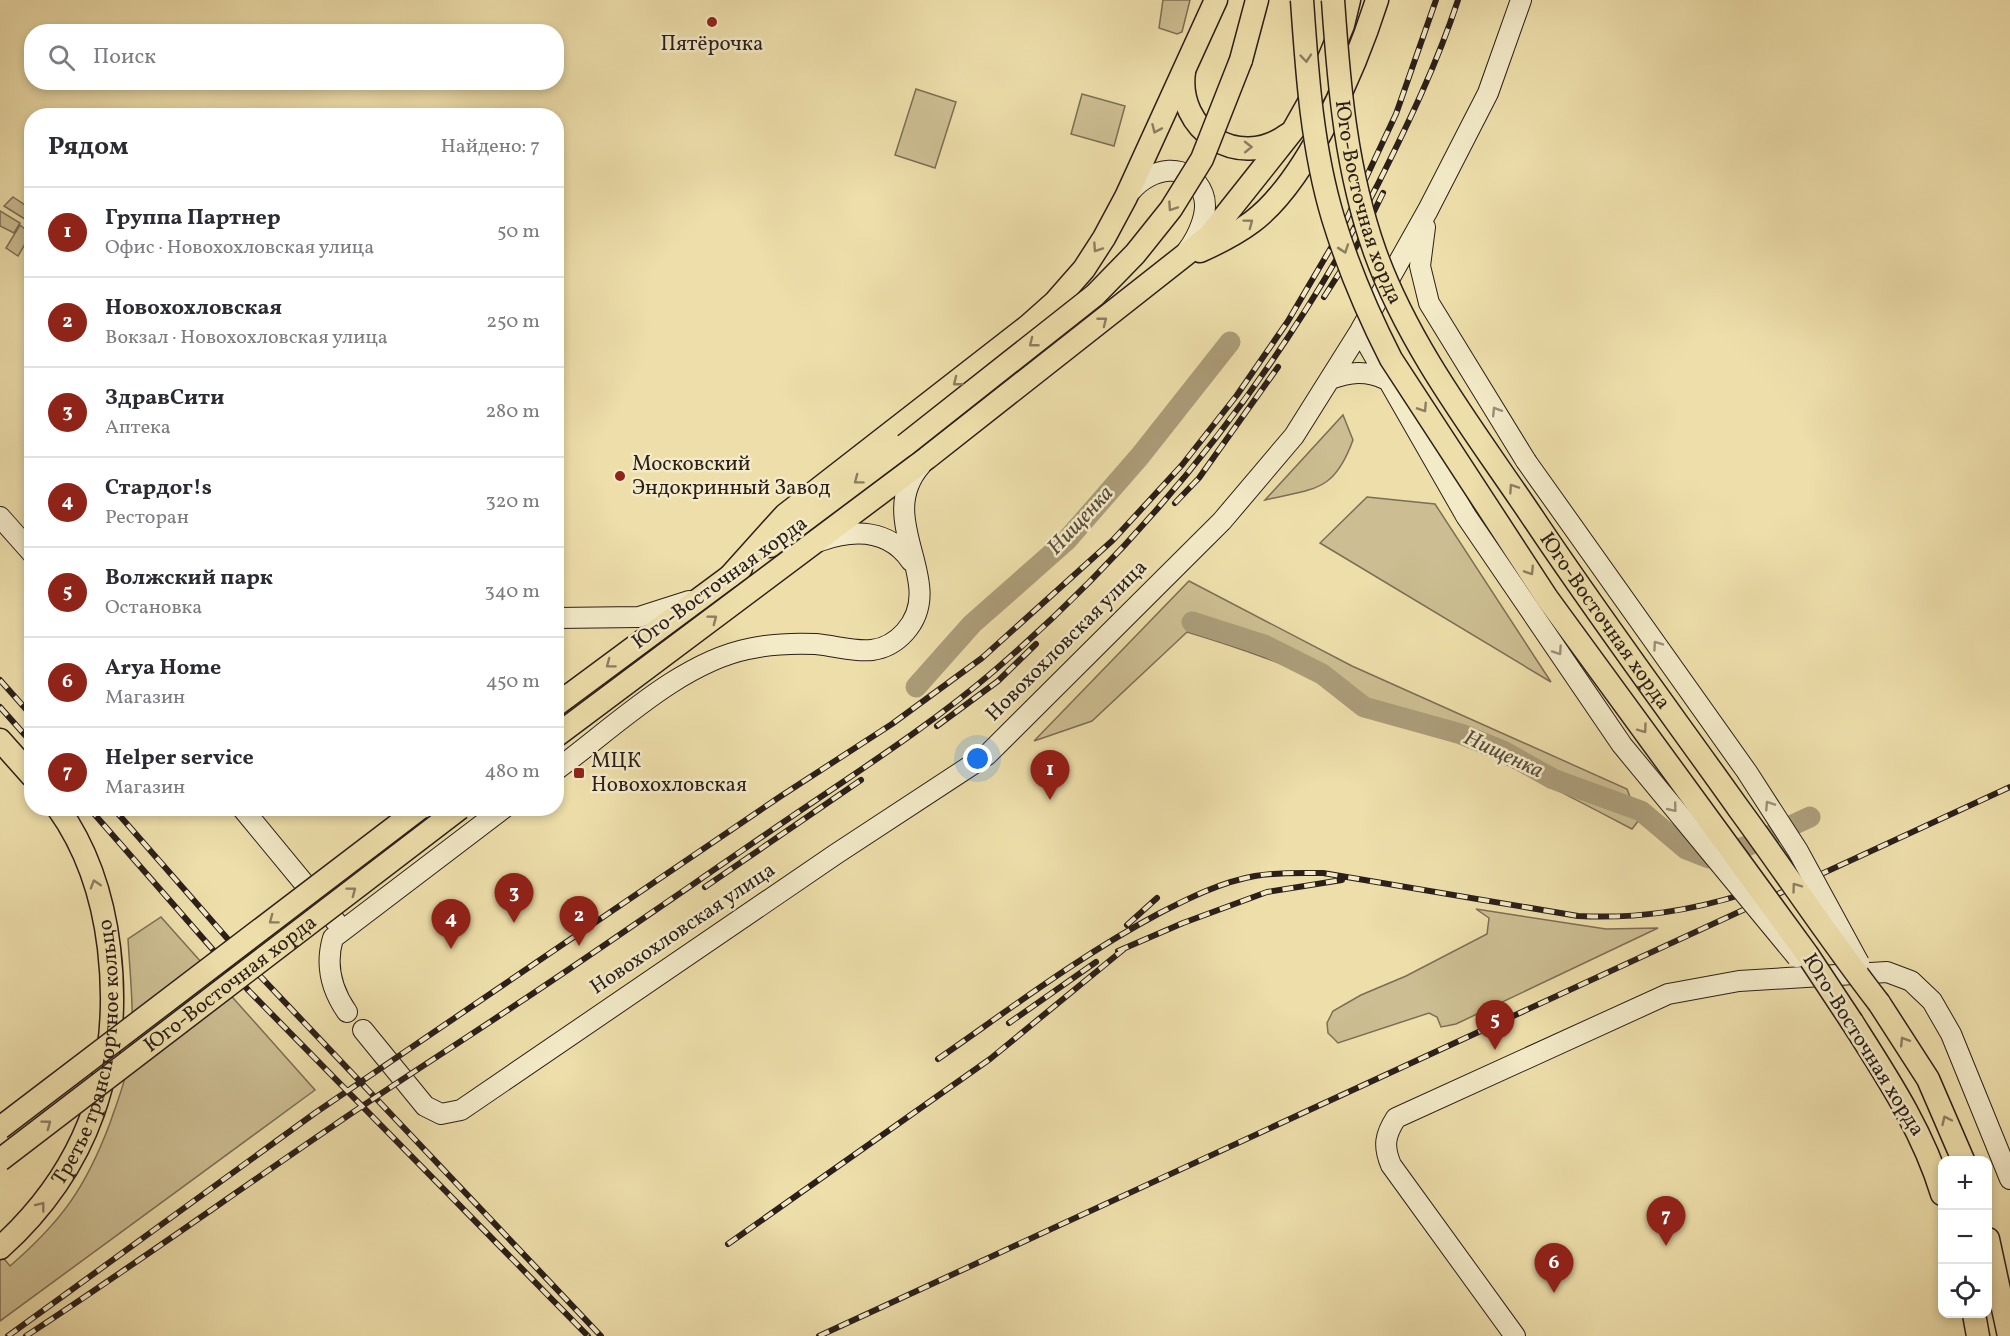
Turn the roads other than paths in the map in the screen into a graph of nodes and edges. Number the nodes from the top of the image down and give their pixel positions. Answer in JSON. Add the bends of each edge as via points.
{"nodes":[{"id":1,"x":1216,"y":0,"type":"edge"},
{"id":2,"x":1246,"y":0,"type":"edge"},
{"id":3,"x":1257,"y":0,"type":"edge"},
{"id":4,"x":1302,"y":0,"type":"edge"},
{"id":5,"x":1333,"y":0,"type":"edge"},
{"id":6,"x":1349,"y":0,"type":"edge"},
{"id":7,"x":1377,"y":0,"type":"edge"},
{"id":8,"x":1521,"y":0,"type":"edge"},
{"id":9,"x":1241,"y":60,"type":"junction"},
{"id":10,"x":1185,"y":64,"type":"junction"},
{"id":11,"x":1294,"y":129,"type":"junction"},
{"id":12,"x":1126,"y":197,"type":"junction"},
{"id":13,"x":1428,"y":210,"type":"junction"},
{"id":14,"x":1180,"y":261,"type":"junction"},
{"id":15,"x":1360,"y":331,"type":"junction"},
{"id":16,"x":1330,"y":379,"type":"junction"},
{"id":17,"x":1385,"y":379,"type":"junction"},
{"id":18,"x":927,"y":458,"type":"junction"},
{"id":19,"x":0,"y":517,"type":"edge"},
{"id":20,"x":814,"y":543,"type":"junction"},
{"id":21,"x":24,"y":545,"type":"edge"},
{"id":22,"x":916,"y":571,"type":"junction"},
{"id":23,"x":730,"y":576,"type":"junction"},
{"id":24,"x":708,"y":592,"type":"junction"},
{"id":25,"x":564,"y":618,"type":"edge"},
{"id":26,"x":564,"y":699,"type":"edge"},
{"id":27,"x":564,"y":730,"type":"edge"},
{"id":28,"x":0,"y":740,"type":"edge"},
{"id":29,"x":564,"y":764,"type":"edge"},
{"id":30,"x":24,"y":767,"type":"edge"},
{"id":31,"x":62,"y":816,"type":"edge"},
{"id":32,"x":250,"y":816,"type":"edge"},
{"id":33,"x":410,"y":816,"type":"edge"},
{"id":34,"x":450,"y":816,"type":"edge"},
{"id":35,"x":493,"y":816,"type":"edge"},
{"id":36,"x":341,"y":929,"type":"junction"},
{"id":37,"x":1880,"y":1003,"type":"junction"},
{"id":38,"x":347,"y":1012,"type":"dead end"},
{"id":39,"x":1852,"y":1022,"type":"junction"},
{"id":40,"x":363,"y":1030,"type":"dead end"},
{"id":41,"x":0,"y":1128,"type":"edge"},
{"id":42,"x":1961,"y":1156,"type":"edge"},
{"id":43,"x":0,"y":1160,"type":"edge"},
{"id":44,"x":2010,"y":1179,"type":"edge"},
{"id":45,"x":1938,"y":1183,"type":"edge"},
{"id":46,"x":0,"y":1248,"type":"edge"},
{"id":47,"x":1992,"y":1257,"type":"edge"},
{"id":48,"x":1975,"y":1318,"type":"edge"},
{"id":49,"x":1515,"y":1336,"type":"edge"},
{"id":50,"x":1978,"y":1336,"type":"edge"},
{"id":51,"x":2009,"y":1336,"type":"edge"}],
"edges":[{"from":1,"to":10,"type":"main road"},
{"from":2,"to":9,"type":"main road"},
{"from":3,"to":9,"type":"main road","name":"Юго-Восточная хорда"},
{"from":4,"to":39,"type":"main road","name":"Юго-Восточная хорда","one_way":true,"bridge":true,"via":[[1310,107],[1333,218],[1391,359],[1547,598],[1808,954]]},
{"from":37,"to":5,"type":"main road","name":"Юго-Восточная хорда","one_way":true,"bridge":true,"via":[[1576,582],[1412,332],[1376,254],[1360,206],[1340,101]]},
{"from":6,"to":11,"type":"main road","name":"Юго-Восточная хорда","bridge":true,"via":[[1316,90]]},
{"from":14,"to":7,"type":"main road","one_way":true,"via":[[1253,222],[1278,196],[1326,123]]},
{"from":8,"to":13,"type":"street","name":"Новохохловская улица","via":[[1488,93]]},
{"from":9,"to":23,"type":"main road","name":"Юго-Восточная хорда","one_way":true,"bridge":true,"via":[[1202,159],[1171,209],[1136,254],[1095,295]]},
{"from":10,"to":11,"type":"main road","one_way":true,"via":[[1184,99],[1190,114],[1207,135],[1227,145],[1249,148],[1279,140]]},
{"from":10,"to":12,"type":"main road","one_way":true},
{"from":11,"to":14,"type":"main road","name":"Юго-Восточная хорда","via":[[1209,236]]},
{"from":12,"to":14,"type":"street","via":[[1140,181],[1159,172],[1180,172],[1197,185],[1203,195],[1204,210],[1196,239]]},
{"from":12,"to":23,"type":"main road","one_way":true,"via":[[1084,269],[1028,327],[785,515]]},
{"from":13,"to":15,"type":"street","name":"Новохохловская улица"},
{"from":37,"to":13,"type":"street","one_way":true,"bridge":true,"via":[[1792,841],[1526,461],[1429,303],[1420,266]]},
{"from":18,"to":14,"type":"main road","name":"Юго-Восточная хорда","one_way":true},
{"from":15,"to":16,"type":"street","name":"Новохохловская улица"},
{"from":15,"to":17,"type":"street"},
{"from":16,"to":17,"type":"street","via":[[1358,372],[1372,372]]},
{"from":16,"to":40,"type":"street","name":"Новохохловская улица","via":[[1294,436],[1222,521],[987,755],[826,860],[461,1110],[441,1114],[425,1106]]},
{"from":17,"to":39,"type":"street","one_way":true,"bridge":true,"via":[[1466,516],[1622,745]]},
{"from":18,"to":20,"type":"main road","name":"Юго-Восточная хорда"},
{"from":18,"to":22,"type":"street","via":[[909,482],[904,506],[907,540]]},
{"from":19,"to":21,"type":"street"},
{"from":20,"to":22,"type":"street","via":[[850,534],[880,536],[906,553]]},
{"from":27,"to":20,"type":"main road","name":"Юго-Восточная хорда","one_way":true},
{"from":22,"to":29,"type":"street","via":[[920,592],[917,612],[907,630],[891,644],[861,652],[786,643],[721,656],[665,688]]},
{"from":23,"to":24,"type":"main road","name":"Юго-Восточная хорда"},
{"from":24,"to":25,"type":"street","via":[[639,617]]},
{"from":24,"to":26,"type":"main road","name":"Юго-Восточная хорда","one_way":true},
{"from":28,"to":30,"type":"main road"},
{"from":46,"to":31,"type":"main road","name":"Третье транспортное кольцо","one_way":true,"via":[[48,1196],[80,1145],[100,1095],[112,1018],[112,977],[100,899],[88,862]]},
{"from":32,"to":36,"type":"street"},
{"from":33,"to":41,"type":"main road","name":"Юго-Восточная хорда","one_way":true,"bridge":true},
{"from":43,"to":34,"type":"main road","name":"Юго-Восточная хорда","one_way":true,"bridge":true},
{"from":35,"to":36,"type":"street"},
{"from":36,"to":38,"type":"street","via":[[333,938],[328,963],[333,987]]},
{"from":42,"to":37,"type":"main road","name":"Юго-Восточная хорда","one_way":true,"via":[[1928,1079]]},
{"from":39,"to":45,"type":"main road","name":"Юго-Восточная хорда","via":[[1898,1094],[1922,1139]]},
{"from":44,"to":49,"type":"street","via":[[1951,1034],[1932,1001],[1911,981],[1887,972],[1739,981],[1668,994],[1396,1118],[1388,1132],[1384,1149],[1390,1166]]},
{"from":47,"to":51,"type":"main road"},
{"from":48,"to":50,"type":"main road"}]}
